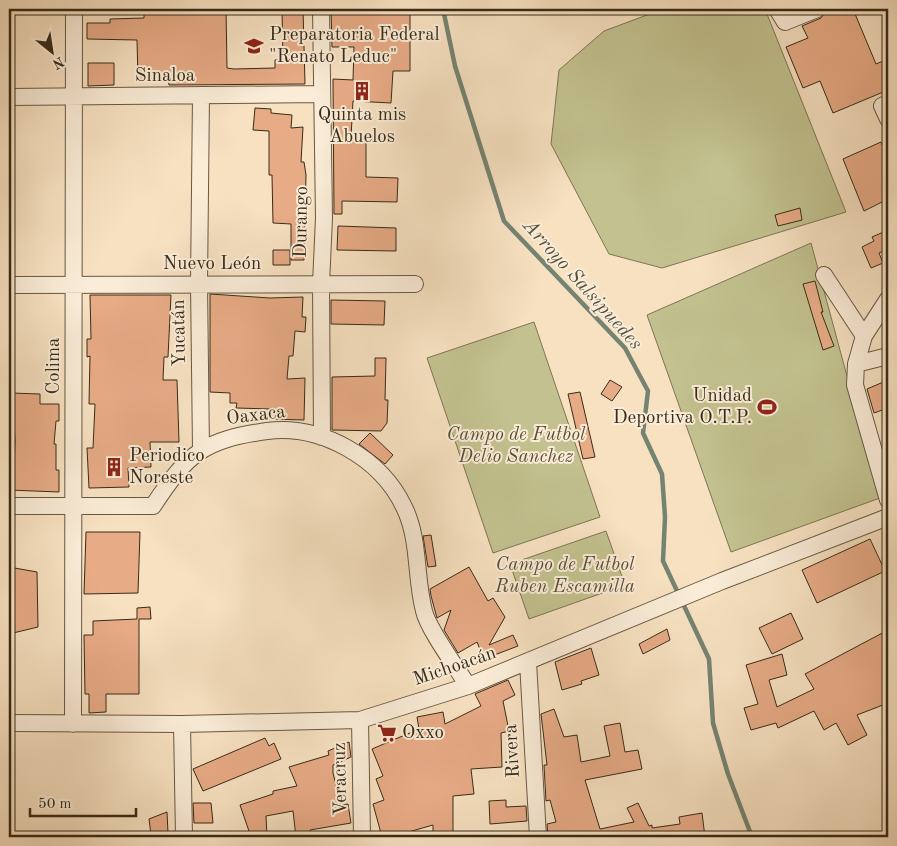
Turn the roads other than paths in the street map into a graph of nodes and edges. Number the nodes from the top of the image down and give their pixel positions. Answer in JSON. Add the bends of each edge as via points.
{"nodes":[{"id":1,"x":74,"y":9,"type":"edge"},
{"id":2,"x":320,"y":9,"type":"edge"},
{"id":3,"x":817,"y":9,"type":"edge"},
{"id":4,"x":781,"y":15,"type":"edge"},
{"id":5,"x":321,"y":94,"type":"junction"},
{"id":6,"x":74,"y":96,"type":"junction"},
{"id":7,"x":201,"y":96,"type":"junction"},
{"id":8,"x":9,"y":97,"type":"edge"},
{"id":9,"x":888,"y":103,"type":"edge"},
{"id":10,"x":888,"y":119,"type":"edge"},
{"id":11,"x":824,"y":275,"type":"dead end"},
{"id":12,"x":199,"y":284,"type":"junction"},
{"id":13,"x":321,"y":284,"type":"junction"},
{"id":14,"x":415,"y":284,"type":"dead end"},
{"id":15,"x":9,"y":285,"type":"edge"},
{"id":16,"x":74,"y":285,"type":"junction"},
{"id":17,"x":888,"y":299,"type":"edge"},
{"id":18,"x":864,"y":336,"type":"junction"},
{"id":19,"x":888,"y":356,"type":"edge"},
{"id":20,"x":856,"y":364,"type":"junction"},
{"id":21,"x":322,"y":437,"type":"junction"},
{"id":22,"x":201,"y":450,"type":"junction"},
{"id":23,"x":888,"y":500,"type":"edge"},
{"id":24,"x":9,"y":506,"type":"edge"},
{"id":25,"x":74,"y":506,"type":"junction"},
{"id":26,"x":888,"y":517,"type":"edge"},
{"id":27,"x":528,"y":662,"type":"junction"},
{"id":28,"x":468,"y":686,"type":"junction"},
{"id":29,"x":360,"y":720,"type":"junction"},
{"id":30,"x":9,"y":723,"type":"edge"},
{"id":31,"x":73,"y":724,"type":"junction"},
{"id":32,"x":182,"y":724,"type":"junction"},
{"id":33,"x":184,"y":837,"type":"edge"},
{"id":34,"x":362,"y":837,"type":"edge"},
{"id":35,"x":538,"y":837,"type":"edge"}],
"edges":[{"from":1,"to":6,"type":"street","name":"Colima"},
{"from":2,"to":5,"type":"street","name":"Durango"},
{"from":3,"to":4,"type":"street"},
{"from":5,"to":7,"type":"street","name":"Sinaloa"},
{"from":5,"to":13,"type":"street","name":"Durango","via":[[324,218]]},
{"from":6,"to":7,"type":"street","name":"Sinaloa"},
{"from":6,"to":8,"type":"street","name":"Sinaloa"},
{"from":6,"to":16,"type":"street","name":"Colima"},
{"from":7,"to":12,"type":"street","name":"Yucatán"},
{"from":9,"to":10,"type":"street","via":[[882,106]]},
{"from":11,"to":18,"type":"street"},
{"from":12,"to":13,"type":"street","name":"Nuevo León"},
{"from":12,"to":16,"type":"street","name":"Nuevo León"},
{"from":12,"to":22,"type":"street","name":"Yucatán"},
{"from":13,"to":14,"type":"street","name":"Nuevo León"},
{"from":13,"to":21,"type":"street","name":"Durango"},
{"from":15,"to":16,"type":"street","name":"Nuevo León"},
{"from":16,"to":25,"type":"street","name":"Colima"},
{"from":17,"to":18,"type":"street"},
{"from":18,"to":20,"type":"street"},
{"from":19,"to":20,"type":"street"},
{"from":20,"to":23,"type":"street","via":[[855,385]]},
{"from":21,"to":22,"type":"street","name":"Oaxaca","via":[[284,429],[223,439]]},
{"from":21,"to":28,"type":"street","name":"Oaxaca","via":[[357,454],[384,475],[405,507],[416,550],[424,613]]},
{"from":22,"to":25,"type":"street","name":"Oaxaca","via":[[173,476],[153,506]]},
{"from":24,"to":25,"type":"street","name":"Oaxaca"},
{"from":25,"to":31,"type":"street","name":"Colima"},
{"from":26,"to":27,"type":"street","name":"Michoacán","via":[[722,580]]},
{"from":27,"to":28,"type":"street","name":"Michoacán"},
{"from":27,"to":35,"type":"street","name":"Rivera"},
{"from":28,"to":29,"type":"street","name":"Michoacán"},
{"from":29,"to":32,"type":"street","name":"Michoacán"},
{"from":29,"to":34,"type":"street","name":"Veracruz"},
{"from":30,"to":31,"type":"street","name":"Michoacán"},
{"from":31,"to":32,"type":"street","name":"Michoacán"},
{"from":32,"to":33,"type":"street"}]}
